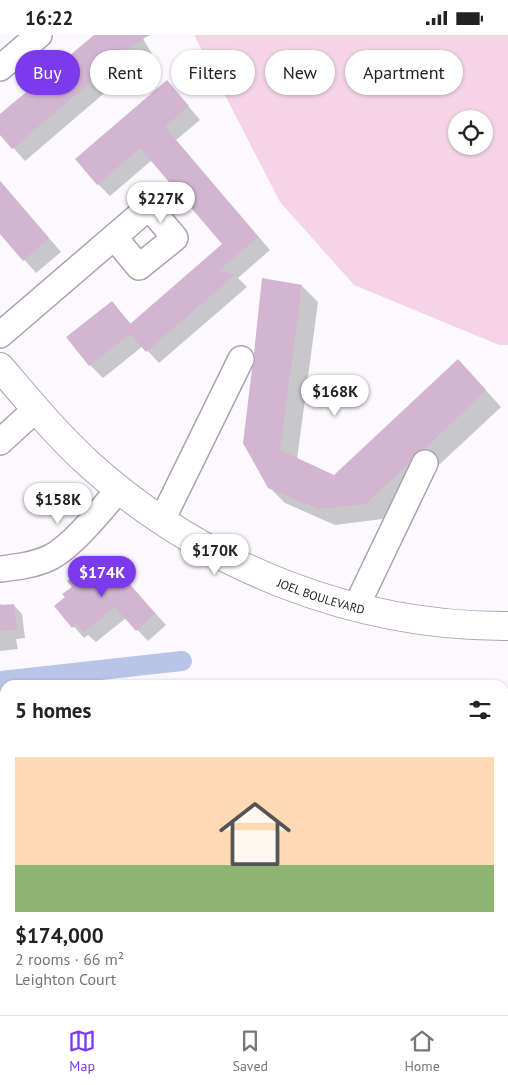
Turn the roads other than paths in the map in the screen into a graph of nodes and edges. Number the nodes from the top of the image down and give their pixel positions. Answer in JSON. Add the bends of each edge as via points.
{"nodes":[{"id":1,"x":39,"y":35,"type":"edge"},
{"id":2,"x":0,"y":68,"type":"edge"},
{"id":3,"x":114,"y":237,"type":"dead end"},
{"id":4,"x":0,"y":335,"type":"edge"},
{"id":5,"x":241,"y":359,"type":"dead end"},
{"id":6,"x":0,"y":367,"type":"edge"},
{"id":7,"x":36,"y":409,"type":"junction"},
{"id":8,"x":0,"y":442,"type":"edge"},
{"id":9,"x":425,"y":463,"type":"dead end"},
{"id":10,"x":118,"y":489,"type":"junction"},
{"id":11,"x":162,"y":521,"type":"junction"},
{"id":12,"x":0,"y":569,"type":"edge"},
{"id":13,"x":356,"y":607,"type":"junction"},
{"id":14,"x":508,"y":626,"type":"edge"}],
"edges":[{"from":1,"to":2,"type":"street"},
{"from":3,"to":4,"type":"street"},
{"from":5,"to":11,"type":"street"},
{"from":6,"to":7,"type":"main road","name":"JOEL BOULEVARD"},
{"from":7,"to":8,"type":"street"},
{"from":7,"to":10,"type":"main road","name":"JOEL BOULEVARD"},
{"from":9,"to":13,"type":"street"},
{"from":10,"to":11,"type":"main road","name":"JOEL BOULEVARD"},
{"from":10,"to":12,"type":"street","via":[[96,516],[51,557],[30,565]]},
{"from":11,"to":13,"type":"main road","name":"JOEL BOULEVARD","via":[[241,566],[286,585]]},
{"from":13,"to":14,"type":"main road","name":"JOEL BOULEVARD","via":[[428,622]]}]}
